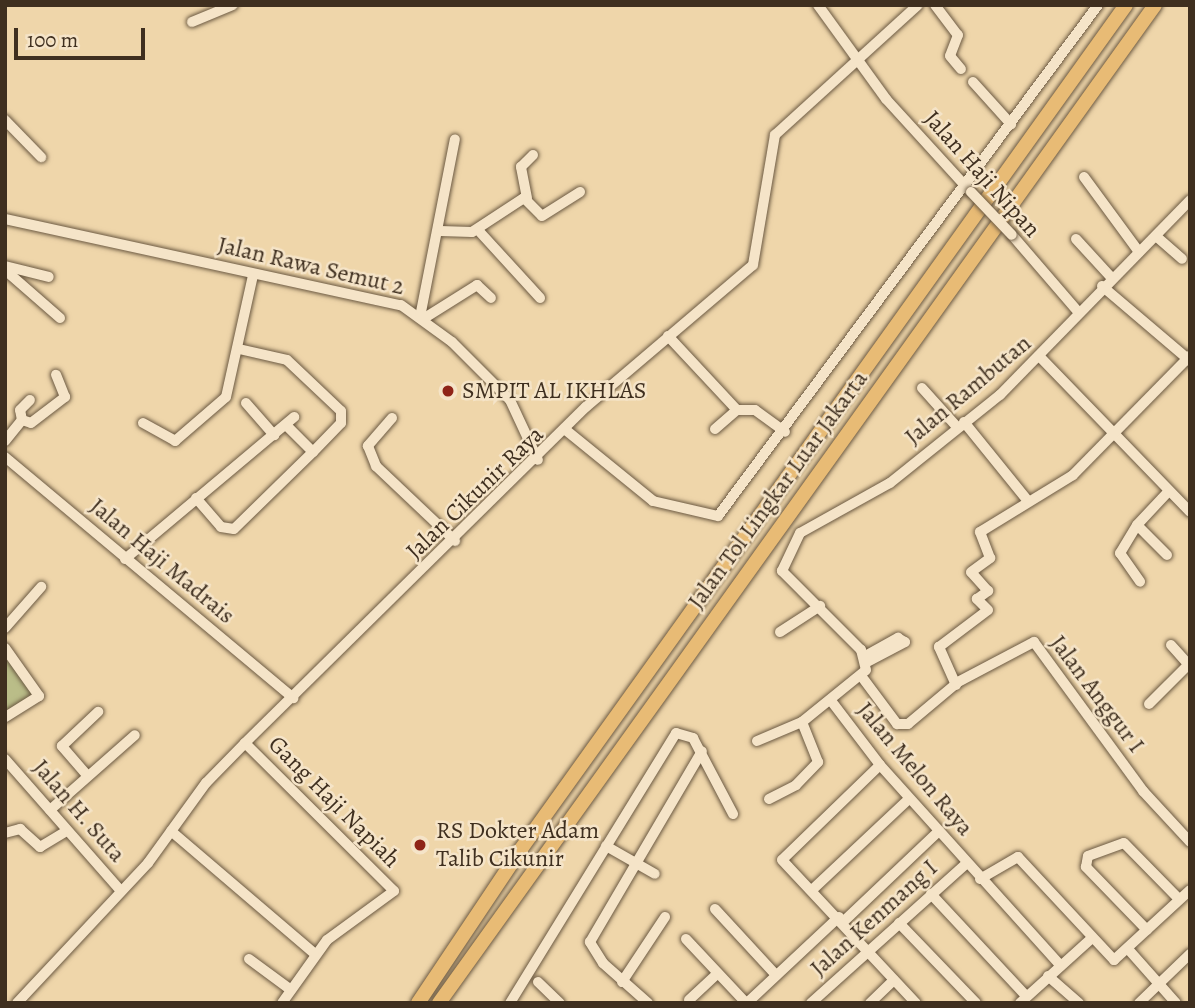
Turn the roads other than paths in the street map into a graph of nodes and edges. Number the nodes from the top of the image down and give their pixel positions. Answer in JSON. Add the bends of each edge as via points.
{"nodes":[{"id":1,"x":233,"y":5,"type":"edge"},
{"id":2,"x":818,"y":5,"type":"edge"},
{"id":3,"x":918,"y":5,"type":"edge"},
{"id":4,"x":935,"y":5,"type":"edge"},
{"id":5,"x":1098,"y":5,"type":"edge"},
{"id":6,"x":1126,"y":5,"type":"edge"},
{"id":7,"x":1155,"y":5,"type":"edge"},
{"id":8,"x":192,"y":22,"type":"dead end"},
{"id":9,"x":860,"y":59,"type":"junction"},
{"id":10,"x":961,"y":69,"type":"dead end"},
{"id":11,"x":973,"y":82,"type":"dead end"},
{"id":12,"x":5,"y":120,"type":"edge"},
{"id":13,"x":1011,"y":124,"type":"junction"},
{"id":14,"x":455,"y":139,"type":"dead end"},
{"id":15,"x":533,"y":155,"type":"dead end"},
{"id":16,"x":41,"y":157,"type":"dead end"},
{"id":17,"x":1084,"y":177,"type":"dead end"},
{"id":18,"x":968,"y":189,"type":"junction"},
{"id":19,"x":580,"y":192,"type":"dead end"},
{"id":20,"x":527,"y":198,"type":"junction"},
{"id":21,"x":1190,"y":200,"type":"edge"},
{"id":22,"x":5,"y":219,"type":"edge"},
{"id":23,"x":478,"y":230,"type":"junction"},
{"id":24,"x":440,"y":231,"type":"junction"},
{"id":25,"x":1157,"y":237,"type":"junction"},
{"id":26,"x":1076,"y":239,"type":"dead end"},
{"id":27,"x":1139,"y":252,"type":"junction"},
{"id":28,"x":1182,"y":259,"type":"dead end"},
{"id":29,"x":5,"y":268,"type":"edge"},
{"id":30,"x":253,"y":275,"type":"junction"},
{"id":31,"x":49,"y":277,"type":"dead end"},
{"id":32,"x":1111,"y":277,"type":"junction"},
{"id":33,"x":1102,"y":286,"type":"junction"},
{"id":34,"x":491,"y":298,"type":"dead end"},
{"id":35,"x":540,"y":298,"type":"dead end"},
{"id":36,"x":1079,"y":313,"type":"junction"},
{"id":37,"x":60,"y":318,"type":"dead end"},
{"id":38,"x":421,"y":318,"type":"junction"},
{"id":39,"x":668,"y":336,"type":"junction"},
{"id":40,"x":239,"y":349,"type":"junction"},
{"id":41,"x":1041,"y":358,"type":"junction"},
{"id":42,"x":1189,"y":359,"type":"edge"},
{"id":43,"x":56,"y":375,"type":"dead end"},
{"id":44,"x":922,"y":388,"type":"dead end"},
{"id":45,"x":30,"y":400,"type":"dead end"},
{"id":46,"x":246,"y":403,"type":"dead end"},
{"id":47,"x":737,"y":410,"type":"junction"},
{"id":48,"x":392,"y":418,"type":"dead end"},
{"id":49,"x":22,"y":420,"type":"junction"},
{"id":50,"x":143,"y":423,"type":"dead end"},
{"id":51,"x":960,"y":424,"type":"junction"},
{"id":52,"x":715,"y":429,"type":"dead end"},
{"id":53,"x":567,"y":431,"type":"junction"},
{"id":54,"x":785,"y":432,"type":"junction"},
{"id":55,"x":274,"y":435,"type":"junction"},
{"id":56,"x":1113,"y":436,"type":"junction"},
{"id":57,"x":5,"y":441,"type":"edge"},
{"id":58,"x":313,"y":452,"type":"junction"},
{"id":59,"x":5,"y":457,"type":"edge"},
{"id":60,"x":538,"y":460,"type":"junction"},
{"id":61,"x":1168,"y":492,"type":"junction"},
{"id":62,"x":196,"y":498,"type":"junction"},
{"id":63,"x":1028,"y":501,"type":"junction"},
{"id":64,"x":1190,"y":512,"type":"edge"},
{"id":65,"x":1137,"y":525,"type":"junction"},
{"id":66,"x":456,"y":541,"type":"junction"},
{"id":67,"x":1167,"y":555,"type":"dead end"},
{"id":68,"x":125,"y":559,"type":"junction"},
{"id":69,"x":1140,"y":582,"type":"dead end"},
{"id":70,"x":41,"y":587,"type":"dead end"},
{"id":71,"x":820,"y":606,"type":"junction"},
{"id":72,"x":5,"y":628,"type":"edge"},
{"id":73,"x":780,"y":632,"type":"dead end"},
{"id":74,"x":1171,"y":645,"type":"dead end"},
{"id":75,"x":5,"y":648,"type":"edge"},
{"id":76,"x":1189,"y":665,"type":"edge"},
{"id":77,"x":862,"y":677,"type":"junction"},
{"id":78,"x":956,"y":685,"type":"junction"},
{"id":79,"x":293,"y":698,"type":"junction"},
{"id":80,"x":832,"y":702,"type":"junction"},
{"id":81,"x":1149,"y":704,"type":"dead end"},
{"id":82,"x":97,"y":712,"type":"dead end"},
{"id":83,"x":5,"y":717,"type":"edge"},
{"id":84,"x":802,"y":722,"type":"junction"},
{"id":85,"x":135,"y":735,"type":"dead end"},
{"id":86,"x":757,"y":741,"type":"dead end"},
{"id":87,"x":245,"y":743,"type":"junction"},
{"id":88,"x":702,"y":751,"type":"junction"},
{"id":89,"x":5,"y":759,"type":"edge"},
{"id":90,"x":880,"y":765,"type":"junction"},
{"id":91,"x":86,"y":774,"type":"junction"},
{"id":92,"x":769,"y":799,"type":"dead end"},
{"id":93,"x":909,"y":799,"type":"junction"},
{"id":94,"x":50,"y":810,"type":"junction"},
{"id":95,"x":733,"y":814,"type":"dead end"},
{"id":96,"x":67,"y":831,"type":"junction"},
{"id":97,"x":171,"y":831,"type":"junction"},
{"id":98,"x":939,"y":831,"type":"junction"},
{"id":99,"x":5,"y":832,"type":"edge"},
{"id":100,"x":1190,"y":842,"type":"edge"},
{"id":101,"x":606,"y":846,"type":"junction"},
{"id":102,"x":635,"y":862,"type":"junction"},
{"id":103,"x":966,"y":864,"type":"junction"},
{"id":104,"x":655,"y":874,"type":"dead end"},
{"id":105,"x":980,"y":879,"type":"junction"},
{"id":106,"x":120,"y":890,"type":"junction"},
{"id":107,"x":812,"y":890,"type":"junction"},
{"id":108,"x":1190,"y":890,"type":"edge"},
{"id":109,"x":931,"y":894,"type":"junction"},
{"id":110,"x":1179,"y":899,"type":"junction"},
{"id":111,"x":715,"y":909,"type":"dead end"},
{"id":112,"x":664,"y":917,"type":"dead end"},
{"id":113,"x":841,"y":919,"type":"junction"},
{"id":114,"x":899,"y":923,"type":"junction"},
{"id":115,"x":1147,"y":930,"type":"junction"},
{"id":116,"x":1092,"y":938,"type":"junction"},
{"id":117,"x":686,"y":939,"type":"dead end"},
{"id":118,"x":869,"y":949,"type":"junction"},
{"id":119,"x":1128,"y":949,"type":"junction"},
{"id":120,"x":314,"y":953,"type":"junction"},
{"id":121,"x":1190,"y":954,"type":"edge"},
{"id":122,"x":249,"y":959,"type":"dead end"},
{"id":123,"x":1060,"y":965,"type":"junction"},
{"id":124,"x":717,"y":974,"type":"junction"},
{"id":125,"x":776,"y":975,"type":"junction"},
{"id":126,"x":1048,"y":976,"type":"junction"},
{"id":127,"x":894,"y":980,"type":"junction"},
{"id":128,"x":538,"y":982,"type":"dead end"},
{"id":129,"x":622,"y":982,"type":"junction"},
{"id":130,"x":1159,"y":985,"type":"junction"},
{"id":131,"x":290,"y":990,"type":"junction"},
{"id":132,"x":689,"y":1000,"type":"dead end"},
{"id":133,"x":556,"y":1001,"type":"edge"},
{"id":134,"x":1022,"y":1001,"type":"edge"},
{"id":135,"x":17,"y":1003,"type":"edge"},
{"id":136,"x":282,"y":1003,"type":"edge"},
{"id":137,"x":418,"y":1003,"type":"edge"},
{"id":138,"x":439,"y":1003,"type":"edge"},
{"id":139,"x":510,"y":1003,"type":"edge"},
{"id":140,"x":648,"y":1003,"type":"edge"},
{"id":141,"x":747,"y":1003,"type":"edge"},
{"id":142,"x":811,"y":1003,"type":"edge"},
{"id":143,"x":870,"y":1003,"type":"edge"},
{"id":144,"x":916,"y":1003,"type":"edge"},
{"id":145,"x":976,"y":1003,"type":"edge"},
{"id":146,"x":1079,"y":1003,"type":"edge"},
{"id":147,"x":1139,"y":1003,"type":"edge"},
{"id":148,"x":1176,"y":1003,"type":"edge"}],
"edges":[{"from":1,"to":8,"type":"street"},
{"from":2,"to":9,"type":"street","name":"Jalan Haji Nipan"},
{"from":3,"to":9,"type":"street","name":"Jalan Cikunir Raya"},
{"from":4,"to":10,"type":"street","via":[[958,35],[950,56]]},
{"from":5,"to":13,"type":"street"},
{"from":6,"to":137,"type":"highway","name":"Jalan Tol Lingkar Luar Jakarta","via":[[529,838]]},
{"from":7,"to":138,"type":"highway","name":"Jalan Tol Lingkar Luar Jakarta"},
{"from":9,"to":18,"type":"street","name":"Jalan Haji Nipan","via":[[895,109]]},
{"from":9,"to":39,"type":"street","name":"Jalan Cikunir Raya","via":[[772,140],[753,265]]},
{"from":11,"to":13,"type":"street"},
{"from":12,"to":16,"type":"street"},
{"from":13,"to":18,"type":"street"},
{"from":14,"to":24,"type":"street"},
{"from":15,"to":20,"type":"street","via":[[521,167]]},
{"from":17,"to":27,"type":"street"},
{"from":18,"to":36,"type":"street","name":"Jalan Haji Nipan","bridge":true},
{"from":18,"to":54,"type":"street"},
{"from":19,"to":20,"type":"street","via":[[542,216]]},
{"from":20,"to":23,"type":"street"},
{"from":21,"to":25,"type":"street","name":"Jalan Rambutan"},
{"from":22,"to":30,"type":"street","name":"Jalan Rawa Semut 2"},
{"from":23,"to":24,"type":"street"},
{"from":23,"to":35,"type":"street"},
{"from":24,"to":38,"type":"street"},
{"from":25,"to":27,"type":"street","name":"Jalan Rambutan"},
{"from":25,"to":28,"type":"street"},
{"from":26,"to":32,"type":"street"},
{"from":27,"to":32,"type":"street","name":"Jalan Rambutan"},
{"from":29,"to":31,"type":"street"},
{"from":29,"to":37,"type":"street"},
{"from":30,"to":38,"type":"street","name":"Jalan Rawa Semut 2","via":[[401,304]]},
{"from":30,"to":40,"type":"street"},
{"from":32,"to":33,"type":"street","name":"Jalan Rambutan"},
{"from":33,"to":36,"type":"street","name":"Jalan Rambutan"},
{"from":33,"to":42,"type":"street"},
{"from":34,"to":38,"type":"street","via":[[477,285]]},
{"from":36,"to":41,"type":"street","name":"Jalan Rambutan"},
{"from":38,"to":60,"type":"street","name":"Jalan Rawa Semut 2","via":[[510,400]]},
{"from":39,"to":47,"type":"street"},
{"from":39,"to":53,"type":"street","name":"Jalan Cikunir Raya"},
{"from":40,"to":50,"type":"street","via":[[226,397],[177,440]]},
{"from":40,"to":58,"type":"street","via":[[287,360],[341,411],[341,423]]},
{"from":41,"to":51,"type":"street","name":"Jalan Rambutan"},
{"from":41,"to":56,"type":"street"},
{"from":42,"to":56,"type":"street"},
{"from":43,"to":49,"type":"street","via":[[65,397],[31,423]]},
{"from":44,"to":51,"type":"street"},
{"from":45,"to":49,"type":"street","via":[[20,410]]},
{"from":46,"to":55,"type":"street"},
{"from":47,"to":52,"type":"street"},
{"from":47,"to":54,"type":"street","via":[[755,410]]},
{"from":48,"to":66,"type":"street","via":[[368,446],[379,472]]},
{"from":49,"to":57,"type":"street"},
{"from":51,"to":63,"type":"street"},
{"from":51,"to":71,"type":"street","name":"Jalan Rambutan","via":[[890,483],[806,528],[783,557],[782,571]]},
{"from":53,"to":54,"type":"street","via":[[637,490],[681,511],[713,519]]},
{"from":53,"to":60,"type":"street","name":"Jalan Cikunir Raya"},
{"from":55,"to":58,"type":"street","via":[[290,421]]},
{"from":55,"to":62,"type":"street"},
{"from":56,"to":61,"type":"street"},
{"from":56,"to":63,"type":"street","via":[[1068,479]]},
{"from":58,"to":62,"type":"street","via":[[230,531]]},
{"from":59,"to":68,"type":"street","name":"Jalan Haji Madrais"},
{"from":60,"to":66,"type":"street","name":"Jalan Cikunir Raya"},
{"from":61,"to":64,"type":"street"},
{"from":61,"to":65,"type":"street"},
{"from":62,"to":68,"type":"street"},
{"from":63,"to":78,"type":"street","via":[[978,535],[990,558],[971,572],[988,591],[977,600],[988,610],[939,646]]},
{"from":65,"to":67,"type":"street"},
{"from":65,"to":69,"type":"street","via":[[1120,553]]},
{"from":66,"to":79,"type":"street","name":"Jalan Cikunir Raya"},
{"from":68,"to":79,"type":"street","name":"Jalan Haji Madrais"},
{"from":70,"to":72,"type":"street"},
{"from":71,"to":73,"type":"street"},
{"from":71,"to":77,"type":"street","via":[[866,659]]},
{"from":74,"to":76,"type":"street"},
{"from":75,"to":83,"type":"street","via":[[39,696]]},
{"from":76,"to":81,"type":"street"},
{"from":77,"to":78,"type":"street","name":"Jalan Anggur I","via":[[897,724],[932,708]]},
{"from":77,"to":80,"type":"street"},
{"from":78,"to":100,"type":"street","name":"Jalan Anggur I","via":[[1030,641],[1037,643],[1143,792]]},
{"from":79,"to":87,"type":"street","name":"Jalan Cikunir Raya"},
{"from":80,"to":84,"type":"street"},
{"from":80,"to":90,"type":"street","name":"Jalan Melon Raya"},
{"from":82,"to":91,"type":"street","via":[[62,746]]},
{"from":84,"to":86,"type":"street"},
{"from":84,"to":92,"type":"street","via":[[818,762],[796,786]]},
{"from":85,"to":91,"type":"street"},
{"from":87,"to":97,"type":"street","name":"Jalan Cikunir Raya","via":[[205,783]]},
{"from":87,"to":120,"type":"street","name":"Gang Haji Napiah","via":[[394,891]]},
{"from":88,"to":95,"type":"street"},
{"from":88,"to":101,"type":"street","via":[[683,732],[670,739]]},
{"from":88,"to":102,"type":"street"},
{"from":89,"to":94,"type":"street","name":"Jalan H. Suta"},
{"from":90,"to":93,"type":"street","name":"Jalan Melon Raya"},
{"from":90,"to":107,"type":"street","via":[[783,855]]},
{"from":91,"to":94,"type":"street"},
{"from":93,"to":98,"type":"street","name":"Jalan Melon Raya"},
{"from":93,"to":107,"type":"street"},
{"from":94,"to":96,"type":"street","name":"Jalan H. Suta"},
{"from":96,"to":99,"type":"street","via":[[40,847],[20,829]]},
{"from":96,"to":106,"type":"street","name":"Jalan H. Suta"},
{"from":97,"to":106,"type":"street","name":"Jalan Cikunir Raya"},
{"from":97,"to":120,"type":"street"},
{"from":98,"to":103,"type":"street","name":"Jalan Melon Raya"},
{"from":98,"to":113,"type":"street"},
{"from":101,"to":102,"type":"street"},
{"from":101,"to":139,"type":"street"},
{"from":102,"to":104,"type":"street"},
{"from":102,"to":129,"type":"street","via":[[590,942]]},
{"from":103,"to":105,"type":"street","name":"Jalan Melon Raya"},
{"from":103,"to":109,"type":"street","name":"Jalan Kenmang I"},
{"from":105,"to":116,"type":"street","via":[[1018,857]]},
{"from":105,"to":123,"type":"street","name":"Jalan Melon Raya"},
{"from":106,"to":135,"type":"street","name":"Jalan Cikunir Raya"},
{"from":107,"to":113,"type":"street"},
{"from":108,"to":110,"type":"street"},
{"from":109,"to":114,"type":"street","name":"Jalan Kenmang I"},
{"from":109,"to":134,"type":"street"},
{"from":110,"to":115,"type":"street"},
{"from":110,"to":115,"type":"street","via":[[1124,843],[1088,856],[1086,867]]},
{"from":111,"to":125,"type":"street"},
{"from":112,"to":129,"type":"street"},
{"from":113,"to":118,"type":"street"},
{"from":113,"to":125,"type":"street"},
{"from":114,"to":118,"type":"street","name":"Jalan Kenmang I"},
{"from":114,"to":145,"type":"street"},
{"from":115,"to":119,"type":"street"},
{"from":116,"to":119,"type":"street","via":[[1109,958]]},
{"from":116,"to":123,"type":"street"},
{"from":117,"to":124,"type":"street"},
{"from":118,"to":127,"type":"street"},
{"from":118,"to":142,"type":"street","name":"Jalan Kenmang I"},
{"from":119,"to":130,"type":"street"},
{"from":120,"to":131,"type":"street"},
{"from":121,"to":130,"type":"street"},
{"from":122,"to":131,"type":"street"},
{"from":123,"to":126,"type":"street"},
{"from":124,"to":132,"type":"street"},
{"from":124,"to":141,"type":"street"},
{"from":125,"to":141,"type":"street"},
{"from":126,"to":134,"type":"street"},
{"from":126,"to":146,"type":"street"},
{"from":127,"to":143,"type":"street"},
{"from":127,"to":144,"type":"street"},
{"from":128,"to":133,"type":"street"},
{"from":129,"to":140,"type":"street"},
{"from":130,"to":147,"type":"street"},
{"from":130,"to":148,"type":"street"},
{"from":131,"to":136,"type":"street"}]}
